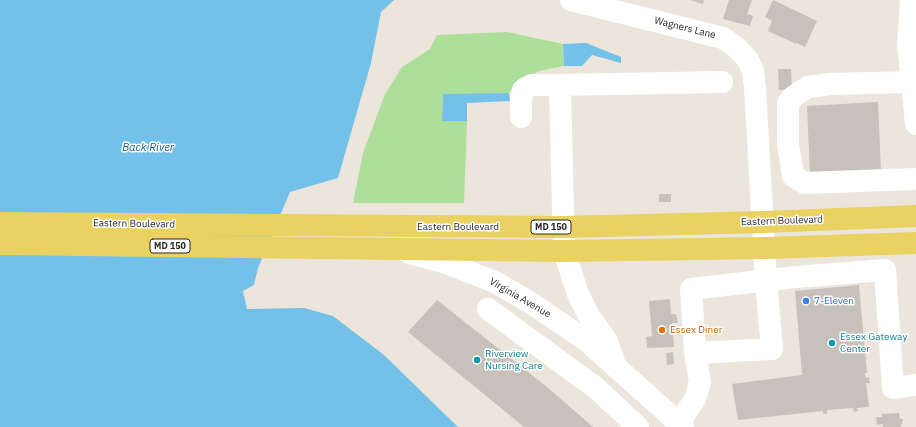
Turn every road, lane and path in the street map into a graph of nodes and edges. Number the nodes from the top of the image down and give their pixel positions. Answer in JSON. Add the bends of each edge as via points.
{"nodes":[{"id":1,"x":571,"y":0,"type":"edge"},
{"id":2,"x":911,"y":0,"type":"edge"},
{"id":3,"x":722,"y":82,"type":"dead end"},
{"id":4,"x":912,"y":82,"type":"junction"},
{"id":5,"x":560,"y":85,"type":"junction"},
{"id":6,"x":521,"y":117,"type":"dead end"},
{"id":7,"x":916,"y":124,"type":"edge"},
{"id":8,"x":916,"y":179,"type":"edge"},
{"id":9,"x":916,"y":216,"type":"edge"},
{"id":10,"x":0,"y":222,"type":"edge"},
{"id":11,"x":764,"y":222,"type":"junction"},
{"id":12,"x":564,"y":227,"type":"junction"},
{"id":13,"x":916,"y":243,"type":"edge"},
{"id":14,"x":0,"y":244,"type":"edge"},
{"id":15,"x":388,"y":248,"type":"junction"},
{"id":16,"x":765,"y":248,"type":"junction"},
{"id":17,"x":564,"y":251,"type":"junction"},
{"id":18,"x":766,"y":281,"type":"junction"},
{"id":19,"x":488,"y":309,"type":"dead end"},
{"id":20,"x":695,"y":353,"type":"junction"},
{"id":21,"x":615,"y":365,"type":"junction"},
{"id":22,"x":916,"y":385,"type":"edge"},
{"id":23,"x":596,"y":388,"type":"junction"},
{"id":24,"x":681,"y":425,"type":"edge"},
{"id":25,"x":638,"y":427,"type":"edge"}],
"edges":[{"from":1,"to":11,"type":"street","name":"Wagners Lane","via":[[723,38],[748,60],[756,88]]},
{"from":2,"to":4,"type":"street","via":[[908,44]]},
{"from":3,"to":5,"type":"street"},
{"from":4,"to":7,"type":"street"},
{"from":4,"to":8,"type":"street","via":[[808,87],[788,103],[788,144],[793,176],[804,183]]},
{"from":5,"to":6,"type":"street","via":[[531,85],[523,90]]},
{"from":5,"to":12,"type":"street","name":"Virginia Avenue"},
{"from":9,"to":11,"type":"main road","name":"Eastern Boulevard","number":"MD 150"},
{"from":10,"to":12,"type":"main road","name":"Eastern Boulevard","number":"MD 150"},
{"from":11,"to":12,"type":"main road","name":"Eastern Boulevard","number":"MD 150"},
{"from":11,"to":16,"type":"street","name":"Wagners Lane"},
{"from":12,"to":17,"type":"street","name":"Virginia Avenue"},
{"from":13,"to":16,"type":"main road","number":"MD 150"},
{"from":14,"to":15,"type":"main road","number":"MD 150"},
{"from":15,"to":17,"type":"main road","number":"MD 150"},
{"from":15,"to":21,"type":"street","name":"Virginia Avenue","via":[[446,262],[495,282],[564,324]]},
{"from":16,"to":17,"type":"main road","number":"MD 150"},
{"from":16,"to":18,"type":"street","name":"Wagners Lane"},
{"from":17,"to":21,"type":"street","name":"Virginia Avenue","via":[[578,294],[607,341]]},
{"from":18,"to":20,"type":"street","via":[[691,289]]},
{"from":18,"to":20,"type":"street","name":"Wagners Lane","via":[[772,349]]},
{"from":18,"to":22,"type":"street","via":[[885,270],[893,388]]},
{"from":19,"to":23,"type":"street"},
{"from":20,"to":24,"type":"street","via":[[700,382],[695,399]]},
{"from":21,"to":23,"type":"street"},
{"from":21,"to":24,"type":"street","name":"Virginia Avenue"},
{"from":23,"to":25,"type":"street"}]}
